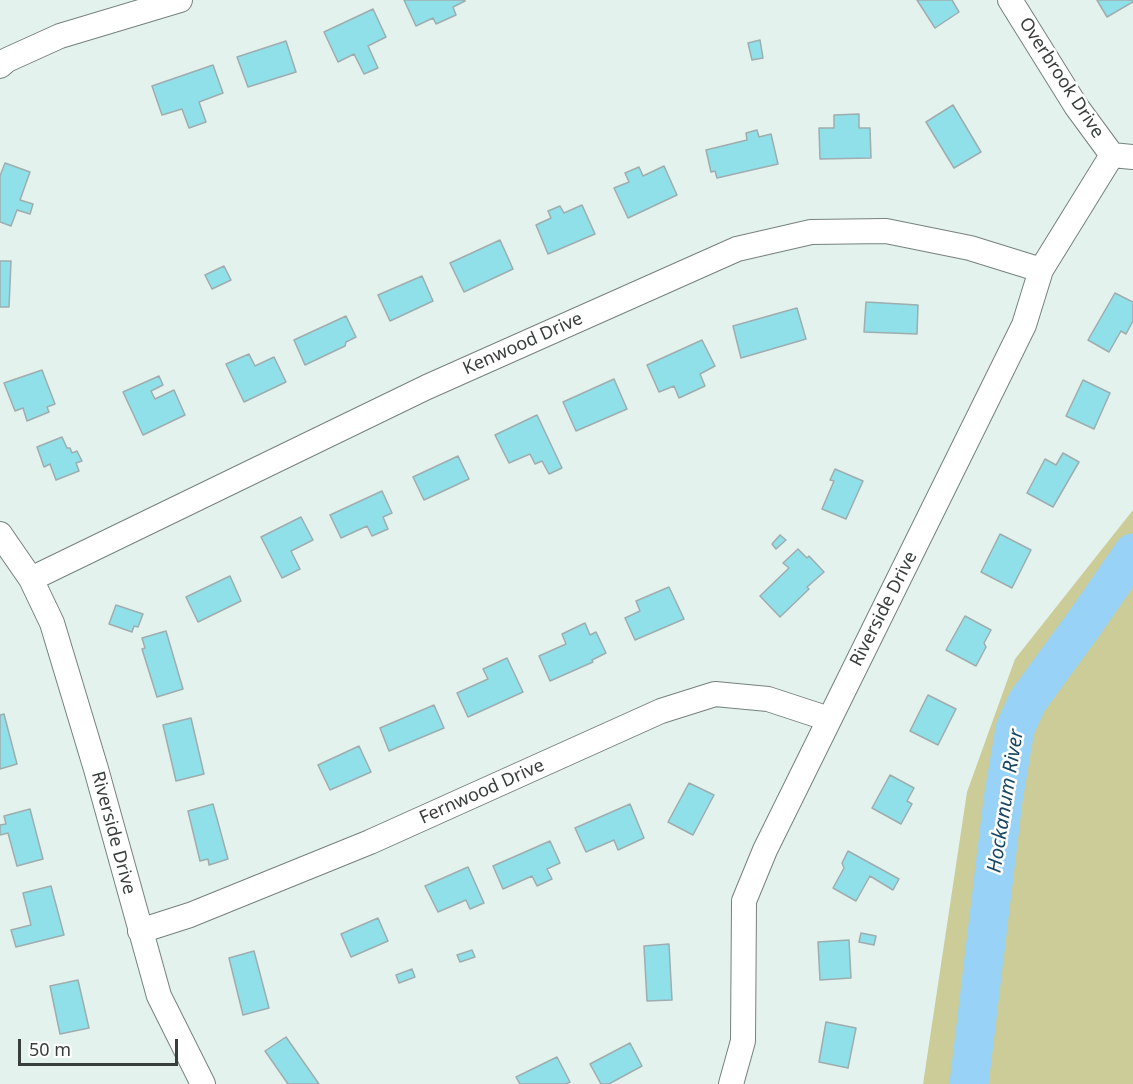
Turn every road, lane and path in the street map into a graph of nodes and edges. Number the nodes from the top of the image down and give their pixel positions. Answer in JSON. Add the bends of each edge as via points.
{"nodes":[{"id":1,"x":180,"y":0,"type":"edge"},
{"id":2,"x":1010,"y":0,"type":"edge"},
{"id":3,"x":0,"y":66,"type":"edge"},
{"id":4,"x":1122,"y":156,"type":"edge"},
{"id":5,"x":1041,"y":270,"type":"junction"},
{"id":6,"x":0,"y":534,"type":"edge"},
{"id":7,"x":31,"y":579,"type":"junction"},
{"id":8,"x":829,"y":719,"type":"junction"},
{"id":9,"x":140,"y":931,"type":"junction"},
{"id":10,"x":203,"y":1084,"type":"edge"},
{"id":11,"x":730,"y":1084,"type":"edge"}],
"edges":[{"from":1,"to":3,"type":"street","via":[[60,36]]},
{"from":2,"to":4,"type":"street","name":"Overbrook Drive","via":[[1076,105]]},
{"from":4,"to":5,"type":"street","name":"Riverside Drive"},
{"from":5,"to":7,"type":"street","name":"Kenwood Drive","via":[[970,248],[886,231],[811,232],[737,249],[427,387]]},
{"from":5,"to":8,"type":"street","name":"Riverside Drive","via":[[1024,325]]},
{"from":6,"to":7,"type":"street"},
{"from":7,"to":9,"type":"street","name":"Riverside Drive","via":[[52,623]]},
{"from":8,"to":9,"type":"street","name":"Fernwood Drive","via":[[768,699],[715,694],[661,711],[370,842],[190,915]]},
{"from":8,"to":11,"type":"street","name":"Riverside Drive","via":[[744,901],[743,1041]]},
{"from":9,"to":10,"type":"street","name":"Riverside Drive","via":[[159,996]]}]}
